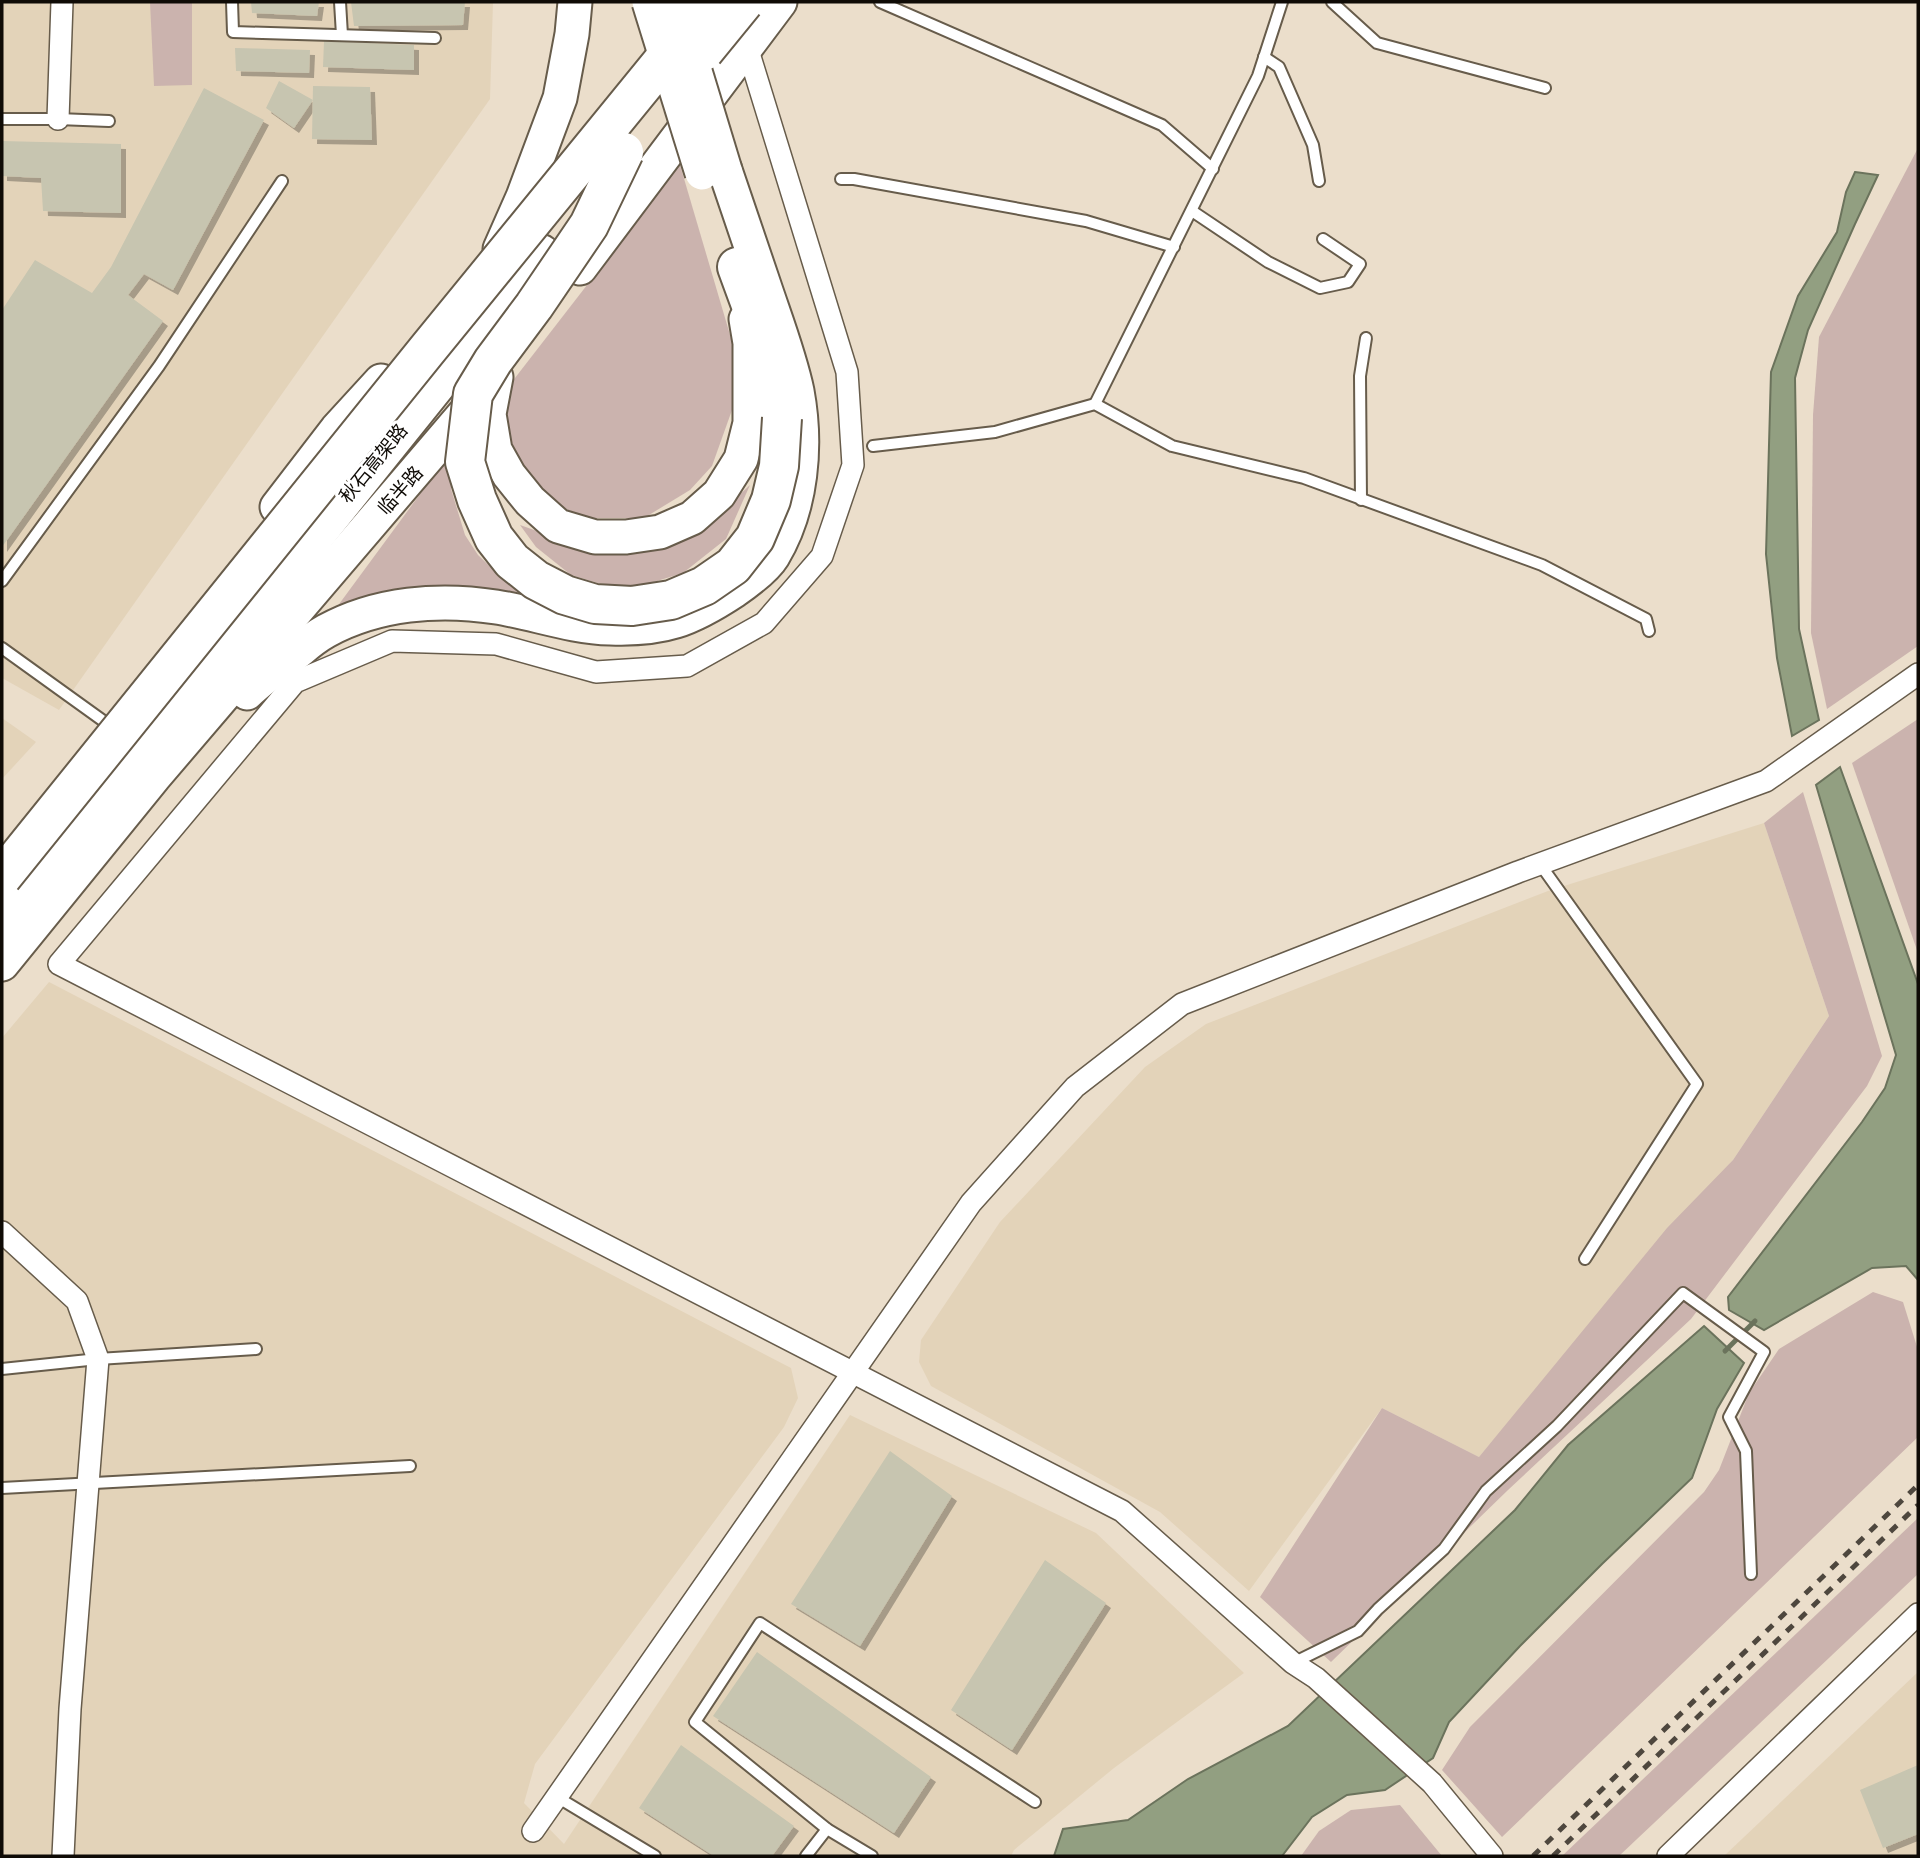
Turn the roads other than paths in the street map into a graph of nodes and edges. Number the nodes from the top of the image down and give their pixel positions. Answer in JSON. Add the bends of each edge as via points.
{"nodes":[{"id":1,"x":62,"y":2,"type":"edge"},
{"id":2,"x":232,"y":2,"type":"edge"},
{"id":3,"x":340,"y":2,"type":"edge"},
{"id":4,"x":575,"y":2,"type":"edge"},
{"id":5,"x":649,"y":2,"type":"edge"},
{"id":6,"x":674,"y":2,"type":"edge"},
{"id":7,"x":688,"y":2,"type":"edge"},
{"id":8,"x":711,"y":2,"type":"edge"},
{"id":9,"x":744,"y":2,"type":"edge"},
{"id":10,"x":780,"y":2,"type":"edge"},
{"id":11,"x":880,"y":2,"type":"edge"},
{"id":12,"x":1282,"y":2,"type":"edge"},
{"id":13,"x":1332,"y":2,"type":"edge"},
{"id":14,"x":342,"y":35,"type":"junction"},
{"id":15,"x":435,"y":38,"type":"dead end"},
{"id":16,"x":747,"y":47,"type":"junction"},
{"id":17,"x":1265,"y":57,"type":"junction"},
{"id":18,"x":1545,"y":88,"type":"dead end"},
{"id":19,"x":2,"y":119,"type":"edge"},
{"id":20,"x":58,"y":119,"type":"junction"},
{"id":21,"x":109,"y":121,"type":"dead end"},
{"id":22,"x":624,"y":152,"type":"junction"},
{"id":23,"x":1213,"y":169,"type":"junction"},
{"id":24,"x":713,"y":171,"type":"junction"},
{"id":25,"x":841,"y":179,"type":"dead end"},
{"id":26,"x":282,"y":181,"type":"dead end"},
{"id":27,"x":1319,"y":181,"type":"dead end"},
{"id":28,"x":1192,"y":211,"type":"junction"},
{"id":29,"x":1323,"y":239,"type":"dead end"},
{"id":30,"x":1174,"y":247,"type":"junction"},
{"id":31,"x":497,"y":255,"type":"junction"},
{"id":32,"x":737,"y":267,"type":"junction"},
{"id":33,"x":1366,"y":338,"type":"dead end"},
{"id":34,"x":496,"y":377,"type":"junction"},
{"id":35,"x":1095,"y":404,"type":"junction"},
{"id":36,"x":873,"y":446,"type":"dead end"},
{"id":37,"x":1361,"y":500,"type":"junction"},
{"id":38,"x":2,"y":581,"type":"edge"},
{"id":39,"x":1648,"y":631,"type":"dead end"},
{"id":40,"x":2,"y":648,"type":"edge"},
{"id":41,"x":1918,"y":674,"type":"edge"},
{"id":42,"x":109,"y":725,"type":"junction"},
{"id":43,"x":154,"y":777,"type":"junction"},
{"id":44,"x":1540,"y":864,"type":"junction"},
{"id":45,"x":2,"y":872,"type":"edge"},
{"id":46,"x":2,"y":877,"type":"edge"},
{"id":47,"x":2,"y":925,"type":"edge"},
{"id":48,"x":2,"y":964,"type":"edge"},
{"id":49,"x":2,"y":1232,"type":"edge"},
{"id":50,"x":1585,"y":1259,"type":"dead end"},
{"id":51,"x":256,"y":1349,"type":"dead end"},
{"id":52,"x":98,"y":1359,"type":"junction"},
{"id":53,"x":2,"y":1368,"type":"edge"},
{"id":54,"x":852,"y":1372,"type":"junction"},
{"id":55,"x":410,"y":1466,"type":"dead end"},
{"id":56,"x":88,"y":1483,"type":"junction"},
{"id":57,"x":2,"y":1488,"type":"edge"},
{"id":58,"x":1751,"y":1574,"type":"dead end"},
{"id":59,"x":1918,"y":1614,"type":"edge"},
{"id":60,"x":1293,"y":1663,"type":"junction"},
{"id":61,"x":557,"y":1797,"type":"junction"},
{"id":62,"x":1035,"y":1802,"type":"dead end"},
{"id":63,"x":827,"y":1829,"type":"junction"},
{"id":64,"x":533,"y":1830,"type":"dead end"},
{"id":65,"x":63,"y":1856,"type":"edge"},
{"id":66,"x":654,"y":1856,"type":"edge"},
{"id":67,"x":806,"y":1856,"type":"edge"},
{"id":68,"x":872,"y":1856,"type":"edge"},
{"id":69,"x":1492,"y":1856,"type":"edge"},
{"id":70,"x":1668,"y":1856,"type":"edge"}],
"edges":[{"from":1,"to":20,"type":"street"},
{"from":2,"to":14,"type":"lane","via":[[233,32]]},
{"from":3,"to":14,"type":"lane"},
{"from":4,"to":31,"type":"main road","via":[[560,99]]},
{"from":5,"to":24,"type":"main road","bridge":true},
{"from":6,"to":24,"type":"main road","bridge":true},
{"from":7,"to":31,"type":"main road"},
{"from":8,"to":46,"type":"highway","name":"秋石高架路","bridge":true},
{"from":9,"to":22,"type":"highway","name":"秋石高架路","bridge":true},
{"from":10,"to":16,"type":"main road","name":"临半路"},
{"from":11,"to":23,"type":"lane","via":[[1161,125]]},
{"from":12,"to":17,"type":"lane"},
{"from":13,"to":18,"type":"lane","via":[[1377,43]]},
{"from":14,"to":15,"type":"lane"},
{"from":16,"to":34,"type":"main road","name":"临半路"},
{"from":16,"to":54,"type":"street","via":[[847,372],[853,465],[822,556],[764,623],[687,666],[596,672],[496,644],[392,641],[295,682],[59,964]]},
{"from":17,"to":23,"type":"lane"},
{"from":17,"to":27,"type":"lane","via":[[1279,67],[1313,145]]},
{"from":19,"to":20,"type":"lane"},
{"from":20,"to":21,"type":"lane"},
{"from":22,"to":32,"type":"highway","bridge":true,"via":[[589,225],[473,394],[466,462],[477,500],[494,538],[512,561],[536,580],[565,596],[595,604],[632,606],[671,600],[704,586],[733,566],[754,538],[771,500],[779,466],[782,418],[766,346]]},
{"from":22,"to":47,"type":"highway","name":"秋石高架路","bridge":true},
{"from":23,"to":28,"type":"lane"},
{"from":24,"to":32,"type":"main road"},
{"from":24,"to":43,"type":"main road","via":[[779,329],[797,390],[803,445],[797,493],[788,527],[772,558],[716,603],[654,628],[570,624],[457,601],[411,604],[359,616],[324,631],[261,680]]},
{"from":25,"to":30,"type":"lane","via":[[1086,221]]},
{"from":26,"to":38,"type":"lane","via":[[159,366]]},
{"from":28,"to":29,"type":"lane","via":[[1268,262],[1320,288],[1348,282],[1360,264]]},
{"from":28,"to":30,"type":"lane"},
{"from":30,"to":35,"type":"lane"},
{"from":31,"to":42,"type":"main road","via":[[337,429]]},
{"from":32,"to":34,"type":"main road","via":[[750,343],[750,422],[741,459],[719,494],[692,519],[660,533],[626,537],[595,537],[558,526],[530,501],[495,450],[489,414]]},
{"from":33,"to":37,"type":"lane","via":[[1360,376]]},
{"from":34,"to":43,"type":"main road","name":"临半路"},
{"from":35,"to":36,"type":"lane","via":[[995,432]]},
{"from":35,"to":37,"type":"lane","via":[[1172,446],[1304,478]]},
{"from":37,"to":39,"type":"lane","via":[[1542,565],[1646,619]]},
{"from":40,"to":42,"type":"lane"},
{"from":41,"to":44,"type":"street","via":[[1766,780]]},
{"from":42,"to":45,"type":"main road"},
{"from":43,"to":48,"type":"main road","name":"临半路"},
{"from":44,"to":50,"type":"lane","via":[[1697,1084]]},
{"from":44,"to":54,"type":"street","via":[[1182,1004],[1075,1087],[971,1203]]},
{"from":49,"to":52,"type":"street","via":[[77,1301]]},
{"from":51,"to":52,"type":"lane"},
{"from":52,"to":53,"type":"lane"},
{"from":52,"to":56,"type":"street"},
{"from":54,"to":60,"type":"street","via":[[1122,1511]]},
{"from":54,"to":61,"type":"street"},
{"from":55,"to":56,"type":"lane"},
{"from":56,"to":57,"type":"lane"},
{"from":56,"to":65,"type":"street"},
{"from":58,"to":60,"type":"lane","via":[[1745,1451],[1729,1417],[1764,1352],[1683,1293],[1557,1426],[1486,1491],[1444,1549],[1359,1632]]},
{"from":59,"to":70,"type":"street"},
{"from":60,"to":69,"type":"street","via":[[1432,1783]]},
{"from":61,"to":64,"type":"street"},
{"from":61,"to":66,"type":"lane"},
{"from":62,"to":63,"type":"lane","via":[[760,1623],[695,1722]]},
{"from":63,"to":67,"type":"lane"},
{"from":63,"to":68,"type":"lane"}]}
